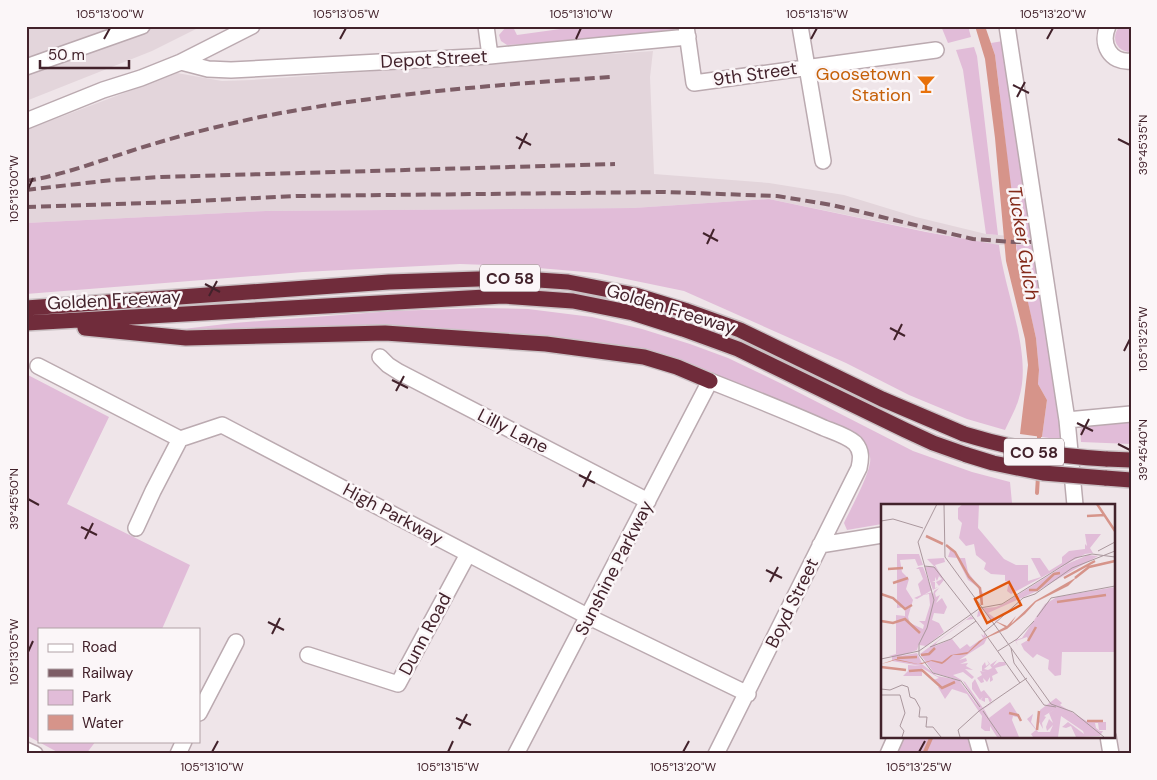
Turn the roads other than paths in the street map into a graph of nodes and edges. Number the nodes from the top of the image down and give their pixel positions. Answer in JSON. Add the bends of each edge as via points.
{"nodes":[{"id":1,"x":142,"y":26,"type":"edge"},
{"id":2,"x":252,"y":26,"type":"edge"},
{"id":3,"x":486,"y":26,"type":"edge"},
{"id":4,"x":800,"y":26,"type":"edge"},
{"id":5,"x":1007,"y":26,"type":"edge"},
{"id":6,"x":1108,"y":26,"type":"edge"},
{"id":7,"x":687,"y":32,"type":"edge"},
{"id":8,"x":936,"y":50,"type":"dead end"},
{"id":9,"x":490,"y":56,"type":"junction"},
{"id":10,"x":1131,"y":61,"type":"edge"},
{"id":11,"x":181,"y":62,"type":"junction"},
{"id":12,"x":26,"y":67,"type":"edge"},
{"id":13,"x":806,"y":67,"type":"junction"},
{"id":14,"x":26,"y":121,"type":"edge"},
{"id":15,"x":823,"y":161,"type":"dead end"},
{"id":16,"x":26,"y":308,"type":"edge"},
{"id":17,"x":29,"y":323,"type":"edge"},
{"id":18,"x":380,"y":357,"type":"dead end"},
{"id":19,"x":38,"y":366,"type":"dead end"},
{"id":20,"x":710,"y":381,"type":"junction"},
{"id":21,"x":1131,"y":414,"type":"edge"},
{"id":22,"x":1066,"y":420,"type":"junction"},
{"id":23,"x":180,"y":439,"type":"junction"},
{"id":24,"x":1131,"y":460,"type":"edge"},
{"id":25,"x":1131,"y":479,"type":"edge"},
{"id":26,"x":648,"y":501,"type":"junction"},
{"id":27,"x":1074,"y":504,"type":"edge"},
{"id":28,"x":136,"y":528,"type":"dead end"},
{"id":29,"x":881,"y":535,"type":"edge"},
{"id":30,"x":820,"y":545,"type":"junction"},
{"id":31,"x":468,"y":554,"type":"junction"},
{"id":32,"x":588,"y":617,"type":"junction"},
{"id":33,"x":236,"y":642,"type":"dead end"},
{"id":34,"x":308,"y":655,"type":"dead end"},
{"id":35,"x":748,"y":694,"type":"junction"},
{"id":36,"x":200,"y":711,"type":"edge"},
{"id":37,"x":895,"y":738,"type":"edge"},
{"id":38,"x":977,"y":738,"type":"edge"},
{"id":39,"x":1108,"y":738,"type":"edge"},
{"id":40,"x":184,"y":742,"type":"edge"},
{"id":41,"x":26,"y":750,"type":"edge"},
{"id":42,"x":35,"y":754,"type":"edge"},
{"id":43,"x":178,"y":754,"type":"edge"},
{"id":44,"x":516,"y":754,"type":"edge"},
{"id":45,"x":716,"y":754,"type":"edge"},
{"id":46,"x":888,"y":754,"type":"edge"},
{"id":47,"x":981,"y":754,"type":"edge"},
{"id":48,"x":1111,"y":754,"type":"edge"}],
"edges":[{"from":1,"to":12,"type":"street"},
{"from":2,"to":11,"type":"street"},
{"from":3,"to":9,"type":"street"},
{"from":4,"to":13,"type":"street"},
{"from":5,"to":22,"type":"street"},
{"from":6,"to":10,"type":"street","via":[[1105,34],[1107,49],[1118,60]]},
{"from":7,"to":9,"type":"street","name":"Depot Street"},
{"from":7,"to":13,"type":"street","name":"9th Street","via":[[694,82]]},
{"from":8,"to":13,"type":"street","name":"9th Street"},
{"from":9,"to":11,"type":"street","name":"Depot Street","via":[[231,70],[208,69]]},
{"from":11,"to":14,"type":"street"},
{"from":13,"to":15,"type":"street"},
{"from":16,"to":24,"type":"highway","name":"Golden Freeway","number":"CO 58","bridge":true,"via":[[389,282],[508,278],[568,282],[635,295],[740,330],[882,399],[995,444],[1039,453]]},
{"from":17,"to":20,"type":"highway","via":[[186,338],[384,334],[546,344],[644,357]]},
{"from":17,"to":25,"type":"highway","name":"Golden Freeway","number":"CO 58","bridge":true,"via":[[503,296],[573,302],[633,313],[738,349],[933,443],[967,455],[1043,473]]},
{"from":18,"to":26,"type":"street","name":"Lilly Lane","via":[[398,372]]},
{"from":19,"to":23,"type":"street"},
{"from":20,"to":26,"type":"street","name":"Sunshine Parkway"},
{"from":20,"to":30,"type":"street","name":"Boyd Street","via":[[845,437],[860,450],[859,468]]},
{"from":21,"to":22,"type":"street"},
{"from":22,"to":27,"type":"street"},
{"from":23,"to":28,"type":"street"},
{"from":23,"to":31,"type":"street","name":"High Parkway","via":[[222,425]]},
{"from":26,"to":32,"type":"street","name":"Sunshine Parkway"},
{"from":29,"to":30,"type":"street"},
{"from":30,"to":35,"type":"street","name":"Boyd Street"},
{"from":31,"to":32,"type":"street","name":"High Parkway"},
{"from":31,"to":34,"type":"street","name":"Dunn Road","via":[[398,684]]},
{"from":32,"to":35,"type":"street","name":"High Parkway"},
{"from":32,"to":44,"type":"street","name":"Sunshine Parkway"},
{"from":33,"to":36,"type":"street"},
{"from":35,"to":45,"type":"street","name":"Boyd Street"},
{"from":37,"to":46,"type":"street"},
{"from":38,"to":47,"type":"street"},
{"from":39,"to":48,"type":"street"},
{"from":40,"to":43,"type":"street"},
{"from":41,"to":42,"type":"street"}]}
